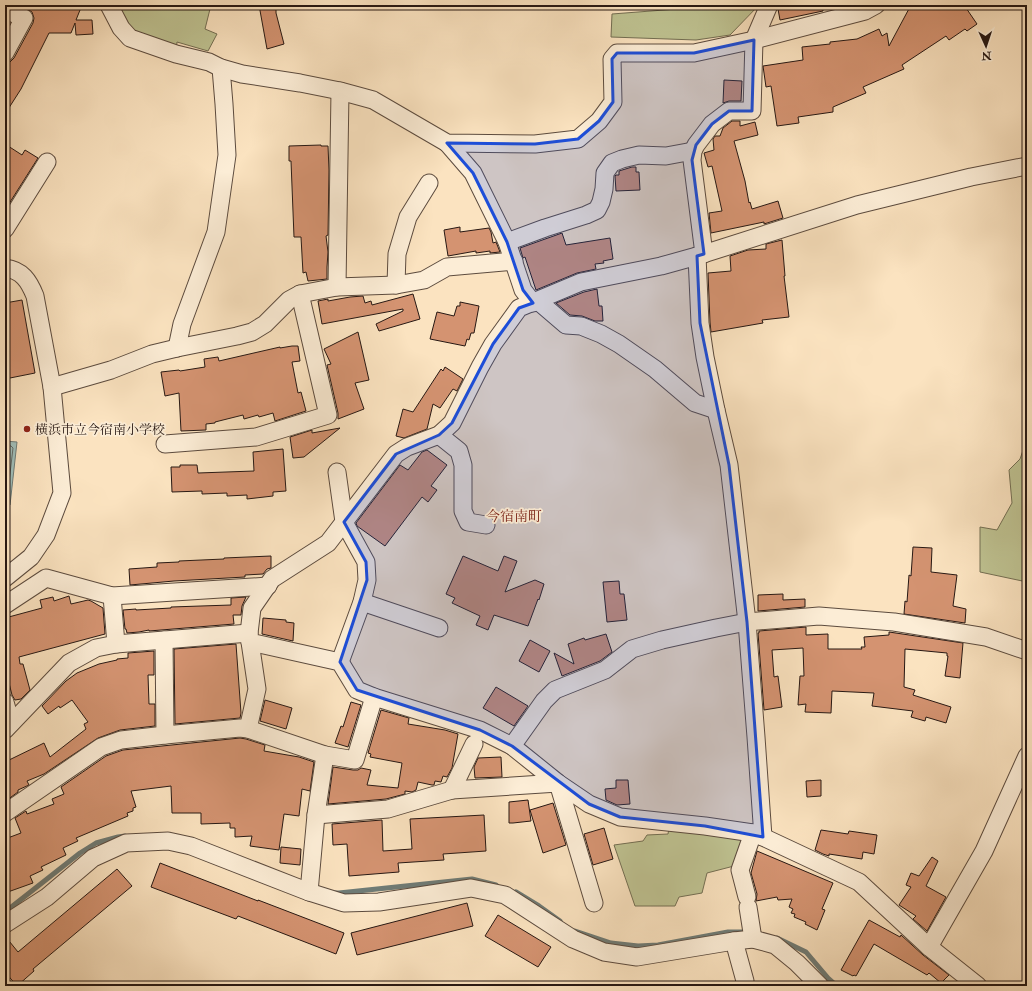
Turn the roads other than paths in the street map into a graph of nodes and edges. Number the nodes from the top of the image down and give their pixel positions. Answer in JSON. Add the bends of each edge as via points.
{"nodes":[{"id":1,"x":109,"y":5,"type":"edge"},
{"id":2,"x":769,"y":5,"type":"edge"},
{"id":3,"x":876,"y":5,"type":"edge"},
{"id":4,"x":5,"y":10,"type":"edge"},
{"id":5,"x":754,"y":40,"type":"junction"},
{"id":6,"x":5,"y":53,"type":"edge"},
{"id":7,"x":221,"y":68,"type":"junction"},
{"id":8,"x":340,"y":91,"type":"junction"},
{"id":9,"x":447,"y":143,"type":"junction"},
{"id":10,"x":693,"y":152,"type":"junction"},
{"id":11,"x":47,"y":162,"type":"dead end"},
{"id":12,"x":1027,"y":166,"type":"edge"},
{"id":13,"x":429,"y":183,"type":"dead end"},
{"id":14,"x":5,"y":229,"type":"edge"},
{"id":15,"x":507,"y":242,"type":"junction"},
{"id":16,"x":700,"y":255,"type":"junction"},
{"id":17,"x":514,"y":261,"type":"junction"},
{"id":18,"x":5,"y":268,"type":"edge"},
{"id":19,"x":396,"y":285,"type":"junction"},
{"id":20,"x":337,"y":287,"type":"junction"},
{"id":21,"x":300,"y":294,"type":"junction"},
{"id":22,"x":528,"y":300,"type":"junction"},
{"id":23,"x":177,"y":348,"type":"junction"},
{"id":24,"x":52,"y":387,"type":"junction"},
{"id":25,"x":716,"y":410,"type":"junction"},
{"id":26,"x":439,"y":434,"type":"junction"},
{"id":27,"x":165,"y":444,"type":"dead end"},
{"id":28,"x":337,"y":472,"type":"dead end"},
{"id":29,"x":344,"y":522,"type":"junction"},
{"id":30,"x":486,"y":525,"type":"dead end"},
{"id":31,"x":5,"y":578,"type":"edge"},
{"id":32,"x":268,"y":586,"type":"junction"},
{"id":33,"x":112,"y":596,"type":"junction"},
{"id":34,"x":362,"y":602,"type":"junction"},
{"id":35,"x":5,"y":605,"type":"edge"},
{"id":36,"x":746,"y":622,"type":"junction"},
{"id":37,"x":440,"y":628,"type":"dead end"},
{"id":38,"x":249,"y":637,"type":"junction"},
{"id":39,"x":164,"y":640,"type":"junction"},
{"id":40,"x":116,"y":644,"type":"junction"},
{"id":41,"x":1027,"y":651,"type":"edge"},
{"id":42,"x":340,"y":662,"type":"junction"},
{"id":43,"x":374,"y":697,"type":"junction"},
{"id":44,"x":5,"y":702,"type":"edge"},
{"id":45,"x":8,"y":727,"type":"edge"},
{"id":46,"x":248,"y":729,"type":"junction"},
{"id":47,"x":165,"y":735,"type":"junction"},
{"id":48,"x":474,"y":744,"type":"dead end"},
{"id":49,"x":512,"y":746,"type":"junction"},
{"id":50,"x":324,"y":755,"type":"junction"},
{"id":51,"x":1027,"y":756,"type":"edge"},
{"id":52,"x":558,"y":783,"type":"junction"},
{"id":53,"x":452,"y":790,"type":"junction"},
{"id":54,"x":5,"y":813,"type":"edge"},
{"id":55,"x":316,"y":815,"type":"junction"},
{"id":56,"x":758,"y":835,"type":"junction"},
{"id":57,"x":309,"y":892,"type":"junction"},
{"id":58,"x":594,"y":903,"type":"dead end"},
{"id":59,"x":5,"y":924,"type":"edge"},
{"id":60,"x":753,"y":939,"type":"junction"},
{"id":61,"x":734,"y":941,"type":"junction"},
{"id":62,"x":930,"y":948,"type":"junction"},
{"id":63,"x":745,"y":986,"type":"edge"},
{"id":64,"x":820,"y":986,"type":"edge"},
{"id":65,"x":978,"y":986,"type":"edge"}],
"edges":[{"from":1,"to":7,"type":"street","via":[[121,28],[130,38]]},
{"from":2,"to":5,"type":"street"},
{"from":3,"to":5,"type":"street","via":[[865,11]]},
{"from":4,"to":6,"type":"street","via":[[24,18]]},
{"from":5,"to":9,"type":"street","via":[[694,53],[617,53],[612,59],[613,102],[599,121],[578,139],[535,144]]},
{"from":5,"to":10,"type":"street","via":[[752,111],[729,111],[712,124]]},
{"from":7,"to":8,"type":"street"},
{"from":7,"to":23,"type":"street","via":[[227,155],[216,232],[182,324]]},
{"from":8,"to":9,"type":"street","via":[[373,100]]},
{"from":8,"to":20,"type":"street"},
{"from":9,"to":15,"type":"street","via":[[473,173]]},
{"from":10,"to":15,"type":"street","via":[[666,156],[639,155],[612,163],[606,173],[597,210]]},
{"from":10,"to":16,"type":"street"},
{"from":11,"to":14,"type":"street"},
{"from":12,"to":16,"type":"street","via":[[857,205]]},
{"from":13,"to":19,"type":"street","via":[[408,217],[397,254]]},
{"from":15,"to":17,"type":"street"},
{"from":16,"to":22,"type":"street","via":[[661,266],[581,282]]},
{"from":16,"to":25,"type":"street","via":[[700,323]]},
{"from":17,"to":19,"type":"street","via":[[447,267],[424,280]]},
{"from":17,"to":22,"type":"street"},
{"from":18,"to":24,"type":"street","via":[[21,274],[30,284],[35,296]]},
{"from":19,"to":20,"type":"street"},
{"from":20,"to":21,"type":"street"},
{"from":21,"to":23,"type":"street","via":[[289,300],[265,324],[252,332]]},
{"from":21,"to":27,"type":"street","via":[[328,415],[256,438]]},
{"from":22,"to":25,"type":"street","via":[[566,325],[581,326],[619,344],[655,369],[695,403]]},
{"from":22,"to":26,"type":"street","via":[[490,350],[452,423]]},
{"from":23,"to":24,"type":"street"},
{"from":24,"to":31,"type":"street","via":[[62,493],[46,535],[31,557]]},
{"from":25,"to":36,"type":"street","via":[[729,465]]},
{"from":26,"to":29,"type":"street","via":[[406,447],[396,454]]},
{"from":26,"to":30,"type":"street","via":[[459,451],[463,465],[463,511],[468,522]]},
{"from":28,"to":29,"type":"street"},
{"from":29,"to":32,"type":"street","via":[[328,543],[272,579]]},
{"from":29,"to":34,"type":"street","via":[[366,562],[367,580]]},
{"from":32,"to":33,"type":"street"},
{"from":32,"to":38,"type":"street","via":[[252,608]]},
{"from":33,"to":35,"type":"street","via":[[46,578]]},
{"from":33,"to":40,"type":"street"},
{"from":34,"to":37,"type":"street"},
{"from":34,"to":42,"type":"street"},
{"from":36,"to":41,"type":"street","via":[[819,616],[894,622],[986,637]]},
{"from":36,"to":49,"type":"street","via":[[678,636],[632,649],[605,670],[555,690],[544,701]]},
{"from":36,"to":56,"type":"street","via":[[756,737]]},
{"from":38,"to":39,"type":"street"},
{"from":38,"to":42,"type":"street"},
{"from":38,"to":46,"type":"street","via":[[257,689]]},
{"from":39,"to":40,"type":"street"},
{"from":39,"to":47,"type":"street"},
{"from":40,"to":45,"type":"street","via":[[96,648],[69,663]]},
{"from":42,"to":43,"type":"street","via":[[357,690]]},
{"from":43,"to":49,"type":"street","via":[[480,730]]},
{"from":43,"to":50,"type":"street","via":[[355,760]]},
{"from":44,"to":45,"type":"street"},
{"from":46,"to":47,"type":"street"},
{"from":46,"to":50,"type":"street"},
{"from":47,"to":54,"type":"street","via":[[121,740],[100,747]]},
{"from":48,"to":53,"type":"street"},
{"from":49,"to":52,"type":"street"},
{"from":50,"to":55,"type":"street"},
{"from":51,"to":62,"type":"street","via":[[984,851]]},
{"from":52,"to":53,"type":"street"},
{"from":52,"to":56,"type":"street","via":[[589,804],[620,817],[705,826]]},
{"from":52,"to":58,"type":"street"},
{"from":53,"to":55,"type":"street","via":[[388,809]]},
{"from":55,"to":57,"type":"street"},
{"from":56,"to":60,"type":"street","via":[[740,870]]},
{"from":56,"to":62,"type":"street","via":[[859,882]]},
{"from":57,"to":59,"type":"street","via":[[191,846],[168,841],[126,843],[93,858],[48,897]]},
{"from":57,"to":61,"type":"street","via":[[344,903],[372,903],[471,888],[505,895],[573,939],[604,952],[637,957]]},
{"from":60,"to":61,"type":"street"},
{"from":60,"to":64,"type":"street","via":[[775,945]]},
{"from":61,"to":63,"type":"street"},
{"from":62,"to":65,"type":"street"}]}
